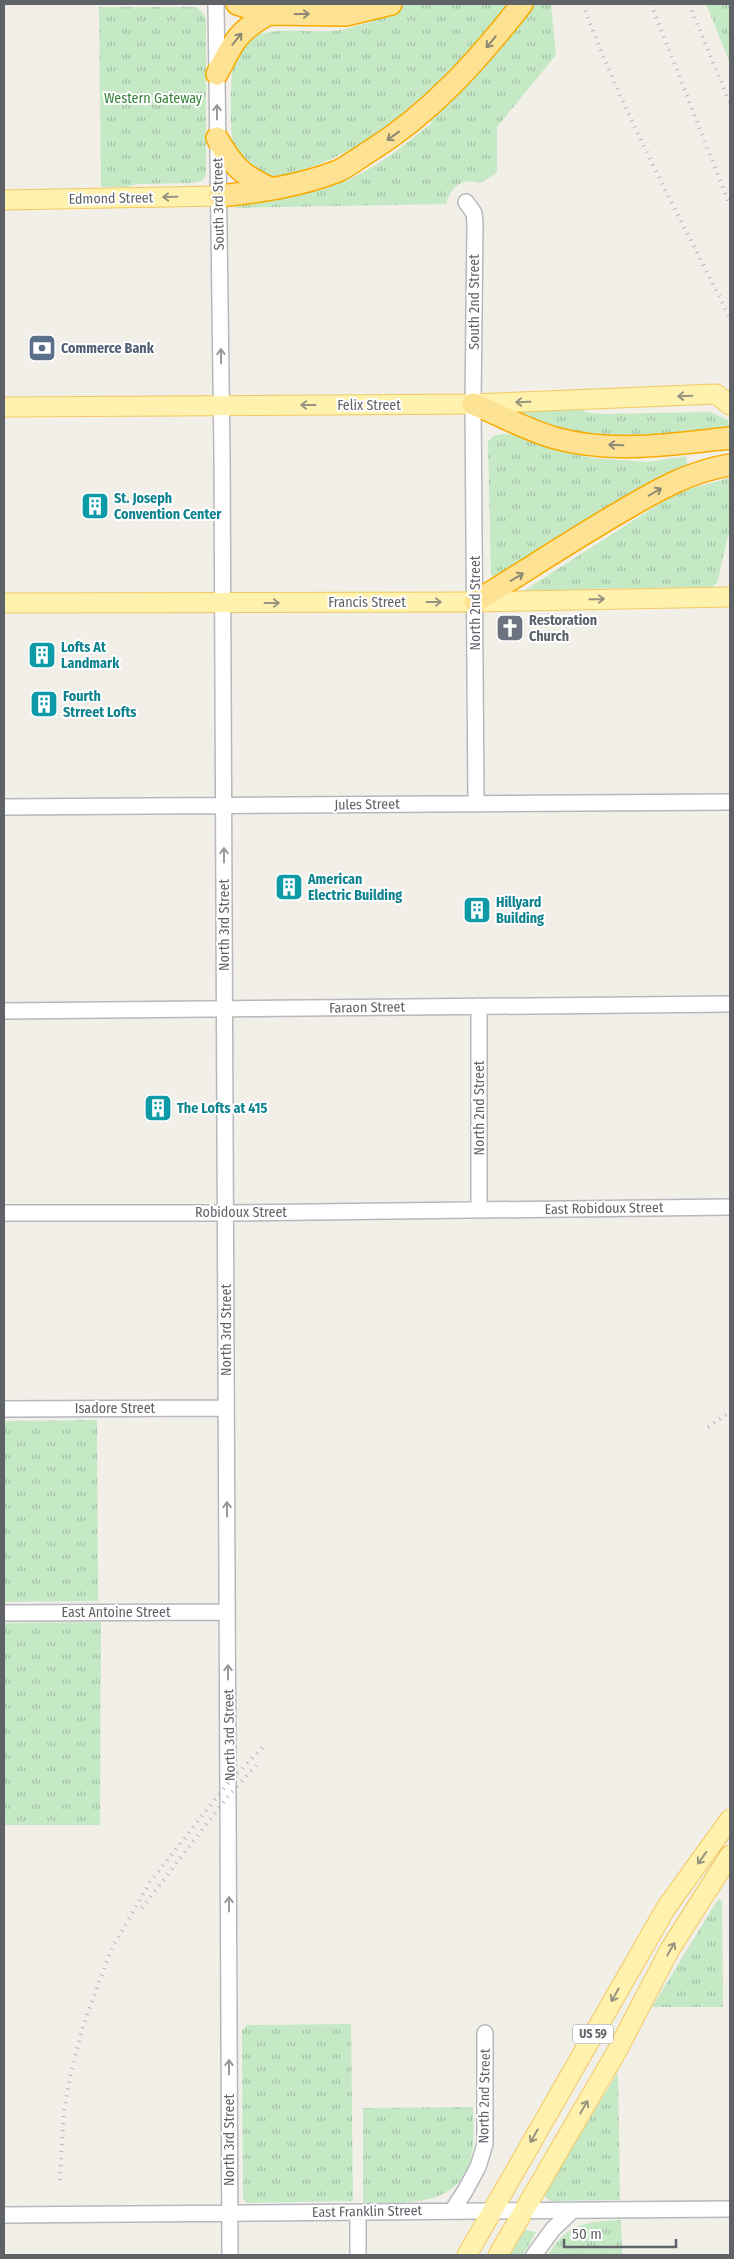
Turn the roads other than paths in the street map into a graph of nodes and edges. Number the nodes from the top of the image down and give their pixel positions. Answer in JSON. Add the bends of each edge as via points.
{"nodes":[{"id":1,"x":216,"y":4,"type":"edge"},
{"id":2,"x":237,"y":4,"type":"edge"},
{"id":3,"x":391,"y":4,"type":"edge"},
{"id":4,"x":522,"y":4,"type":"edge"},
{"id":5,"x":269,"y":14,"type":"junction"},
{"id":6,"x":217,"y":74,"type":"junction"},
{"id":7,"x":217,"y":138,"type":"junction"},
{"id":8,"x":272,"y":189,"type":"junction"},
{"id":9,"x":219,"y":196,"type":"junction"},
{"id":10,"x":4,"y":200,"type":"edge"},
{"id":11,"x":466,"y":202,"type":"dead end"},
{"id":12,"x":473,"y":404,"type":"junction"},
{"id":13,"x":222,"y":405,"type":"junction"},
{"id":14,"x":730,"y":405,"type":"edge"},
{"id":15,"x":4,"y":407,"type":"edge"},
{"id":16,"x":730,"y":438,"type":"edge"},
{"id":17,"x":730,"y":465,"type":"edge"},
{"id":18,"x":730,"y":597,"type":"edge"},
{"id":19,"x":475,"y":602,"type":"junction"},
{"id":20,"x":4,"y":603,"type":"edge"},
{"id":21,"x":223,"y":604,"type":"junction"},
{"id":22,"x":476,"y":802,"type":"junction"},
{"id":23,"x":730,"y":802,"type":"edge"},
{"id":24,"x":224,"y":806,"type":"junction"},
{"id":25,"x":4,"y":807,"type":"edge"},
{"id":26,"x":730,"y":1004,"type":"edge"},
{"id":27,"x":479,"y":1006,"type":"junction"},
{"id":28,"x":225,"y":1009,"type":"junction"},
{"id":29,"x":4,"y":1011,"type":"edge"},
{"id":30,"x":730,"y":1207,"type":"edge"},
{"id":31,"x":478,"y":1210,"type":"junction"},
{"id":32,"x":4,"y":1213,"type":"edge"},
{"id":33,"x":226,"y":1213,"type":"junction"},
{"id":34,"x":226,"y":1408,"type":"junction"},
{"id":35,"x":4,"y":1409,"type":"edge"},
{"id":36,"x":227,"y":1612,"type":"junction"},
{"id":37,"x":4,"y":1613,"type":"edge"},
{"id":38,"x":730,"y":1819,"type":"edge"},
{"id":39,"x":730,"y":1855,"type":"edge"},
{"id":40,"x":485,"y":2033,"type":"dead end"},
{"id":41,"x":730,"y":2209,"type":"edge"},
{"id":42,"x":492,"y":2210,"type":"junction"},
{"id":43,"x":452,"y":2211,"type":"junction"},
{"id":44,"x":524,"y":2211,"type":"junction"},
{"id":45,"x":572,"y":2211,"type":"junction"},
{"id":46,"x":358,"y":2212,"type":"junction"},
{"id":47,"x":230,"y":2213,"type":"junction"},
{"id":48,"x":4,"y":2215,"type":"edge"},
{"id":49,"x":230,"y":2255,"type":"edge"},
{"id":50,"x":358,"y":2255,"type":"edge"},
{"id":51,"x":467,"y":2255,"type":"edge"},
{"id":52,"x":498,"y":2255,"type":"edge"},
{"id":53,"x":534,"y":2255,"type":"edge"}],
"edges":[{"from":1,"to":6,"type":"street","name":"South 3rd Street"},
{"from":2,"to":5,"type":"highway"},
{"from":5,"to":3,"type":"highway","one_way":true,"via":[[346,15]]},
{"from":4,"to":8,"type":"highway","one_way":true,"via":[[432,106],[390,138],[339,170]]},
{"from":6,"to":5,"type":"highway","one_way":true,"via":[[235,39]]},
{"from":7,"to":6,"type":"street","name":"South 3rd Street","one_way":true},
{"from":7,"to":8,"type":"highway","via":[[232,163],[250,178]]},
{"from":7,"to":9,"type":"street","name":"South 3rd Street"},
{"from":8,"to":9,"type":"highway"},
{"from":9,"to":10,"type":"main road","name":"Edmond Street","one_way":true},
{"from":13,"to":9,"type":"street","name":"South 3rd Street","one_way":true},
{"from":11,"to":12,"type":"street","name":"South 2nd Street","via":[[474,213],[475,223]]},
{"from":12,"to":13,"type":"main road","name":"Felix Street","one_way":true},
{"from":14,"to":12,"type":"main road","name":"Felix Street","one_way":true,"via":[[716,394]]},
{"from":16,"to":12,"type":"highway","one_way":true,"via":[[638,446],[584,444],[554,437]]},
{"from":12,"to":19,"type":"street","name":"North 2nd Street"},
{"from":13,"to":15,"type":"main road","name":"Felix Street"},
{"from":13,"to":21,"type":"street","name":"North 3rd Street"},
{"from":19,"to":17,"type":"highway","one_way":true,"via":[[664,487],[693,474]]},
{"from":19,"to":18,"type":"main road","name":"Francis Street","one_way":true},
{"from":21,"to":19,"type":"main road","name":"Francis Street","one_way":true},
{"from":19,"to":22,"type":"street","name":"North 2nd Street"},
{"from":20,"to":21,"type":"main road","name":"Francis Street"},
{"from":21,"to":24,"type":"street","name":"North 3rd Street"},
{"from":22,"to":23,"type":"street","name":"Jules Street"},
{"from":22,"to":24,"type":"street","name":"Jules Street"},
{"from":24,"to":25,"type":"street","name":"Jules Street"},
{"from":28,"to":24,"type":"street","name":"North 3rd Street","one_way":true},
{"from":26,"to":27,"type":"street","name":"Faraon Street"},
{"from":27,"to":28,"type":"street","name":"Faraon Street"},
{"from":27,"to":31,"type":"street","name":"North 2nd Street"},
{"from":28,"to":29,"type":"street","name":"Faraon Street"},
{"from":28,"to":33,"type":"street","name":"North 3rd Street"},
{"from":30,"to":31,"type":"street","name":"East Robidoux Street"},
{"from":31,"to":33,"type":"street","name":"Robidoux Street"},
{"from":32,"to":33,"type":"street","name":"Robidoux Street"},
{"from":33,"to":34,"type":"street","name":"North 3rd Street"},
{"from":34,"to":35,"type":"street","name":"Isadore Street"},
{"from":36,"to":34,"type":"street","name":"North 3rd Street","one_way":true},
{"from":36,"to":37,"type":"street","name":"East Antoine Street"},
{"from":47,"to":36,"type":"street","name":"North 3rd Street","one_way":true},
{"from":38,"to":42,"type":"main road","number":"US 59","one_way":true,"via":[[666,1908]]},
{"from":44,"to":39,"type":"main road","number":"US 59","one_way":true,"via":[[617,2051],[670,1949]]},
{"from":40,"to":43,"type":"street","name":"North 2nd Street","via":[[485,2144],[478,2168]]},
{"from":41,"to":45,"type":"street","name":"East Franklin Street"},
{"from":42,"to":43,"type":"street","name":"East Franklin Street"},
{"from":42,"to":44,"type":"street","name":"East Franklin Street"},
{"from":42,"to":51,"type":"main road","number":"US 59"},
{"from":43,"to":46,"type":"street","name":"East Franklin Street"},
{"from":44,"to":45,"type":"street","name":"East Franklin Street"},
{"from":44,"to":52,"type":"main road","number":"US 59"},
{"from":45,"to":53,"type":"street","via":[[552,2230]]},
{"from":46,"to":47,"type":"street","name":"East Franklin Street"},
{"from":46,"to":50,"type":"street"},
{"from":47,"to":48,"type":"street","name":"East Franklin Street"},
{"from":47,"to":49,"type":"street","name":"North 3rd Street"}]}
